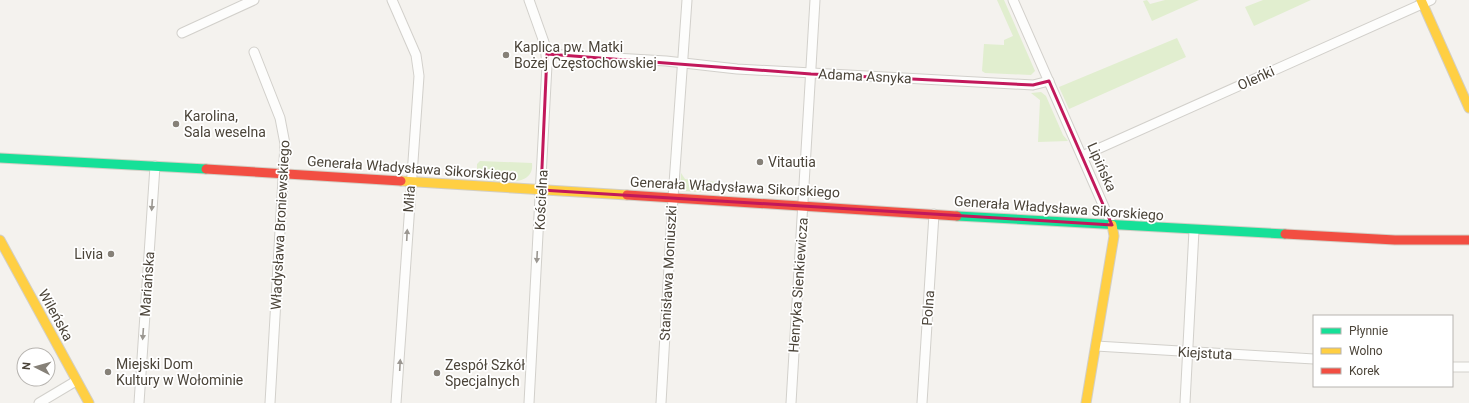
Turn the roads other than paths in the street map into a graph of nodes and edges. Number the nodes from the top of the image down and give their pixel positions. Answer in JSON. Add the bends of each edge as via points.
{"nodes":[{"id":1,"x":254,"y":0,"type":"edge"},
{"id":2,"x":392,"y":0,"type":"edge"},
{"id":3,"x":529,"y":0,"type":"edge"},
{"id":4,"x":687,"y":0,"type":"edge"},
{"id":5,"x":815,"y":0,"type":"edge"},
{"id":6,"x":1013,"y":0,"type":"edge"},
{"id":7,"x":1425,"y":1,"type":"edge"},
{"id":8,"x":182,"y":33,"type":"dead end"},
{"id":9,"x":254,"y":52,"type":"dead end"},
{"id":10,"x":547,"y":54,"type":"junction"},
{"id":11,"x":682,"y":62,"type":"junction"},
{"id":12,"x":811,"y":74,"type":"junction"},
{"id":13,"x":1049,"y":81,"type":"junction"},
{"id":14,"x":1469,"y":108,"type":"edge"},
{"id":15,"x":1082,"y":156,"type":"junction"},
{"id":16,"x":0,"y":158,"type":"edge"},
{"id":17,"x":155,"y":166,"type":"junction"},
{"id":18,"x":283,"y":174,"type":"junction"},
{"id":19,"x":410,"y":182,"type":"junction"},
{"id":20,"x":542,"y":190,"type":"junction"},
{"id":21,"x":673,"y":198,"type":"junction"},
{"id":22,"x":803,"y":205,"type":"junction"},
{"id":23,"x":934,"y":214,"type":"junction"},
{"id":24,"x":1112,"y":225,"type":"junction"},
{"id":25,"x":1194,"y":230,"type":"junction"},
{"id":26,"x":0,"y":240,"type":"edge"},
{"id":27,"x":1469,"y":240,"type":"edge"},
{"id":28,"x":1096,"y":346,"type":"junction"},
{"id":29,"x":1189,"y":352,"type":"junction"},
{"id":30,"x":1313,"y":359,"type":"edge"},
{"id":31,"x":1453,"y":366,"type":"edge"},
{"id":32,"x":1469,"y":368,"type":"edge"},
{"id":33,"x":76,"y":381,"type":"junction"},
{"id":34,"x":39,"y":403,"type":"edge"},
{"id":35,"x":89,"y":403,"type":"edge"},
{"id":36,"x":139,"y":403,"type":"edge"},
{"id":37,"x":270,"y":403,"type":"edge"},
{"id":38,"x":396,"y":403,"type":"edge"},
{"id":39,"x":529,"y":403,"type":"edge"},
{"id":40,"x":661,"y":403,"type":"edge"},
{"id":41,"x":791,"y":403,"type":"edge"},
{"id":42,"x":922,"y":403,"type":"edge"},
{"id":43,"x":1086,"y":403,"type":"edge"},
{"id":44,"x":1185,"y":403,"type":"edge"}],
"edges":[{"from":1,"to":8,"type":"street"},
{"from":2,"to":19,"type":"street","name":"Miła","via":[[414,50],[419,69]]},
{"from":3,"to":10,"type":"street","name":"Kościelna"},
{"from":4,"to":11,"type":"street","name":"Stanisława Moniuszki"},
{"from":5,"to":12,"type":"street","name":"Henryka Sienkiewicza"},
{"from":6,"to":13,"type":"street","name":"Lipińska"},
{"from":7,"to":14,"type":"street"},
{"from":7,"to":15,"type":"street","name":"Oleńki"},
{"from":9,"to":18,"type":"street","name":"Władysława Broniewskiego","via":[[283,127]]},
{"from":10,"to":11,"type":"street","name":"Adama Asnyka"},
{"from":10,"to":20,"type":"street","name":"Kościelna"},
{"from":11,"to":12,"type":"street","name":"Adama Asnyka","via":[[737,70]]},
{"from":11,"to":21,"type":"street","name":"Stanisława Moniuszki"},
{"from":12,"to":13,"type":"street","name":"Adama Asnyka","via":[[1033,85]]},
{"from":12,"to":22,"type":"street","name":"Henryka Sienkiewicza"},
{"from":13,"to":15,"type":"street","name":"Lipińska"},
{"from":15,"to":24,"type":"street","name":"Lipińska"},
{"from":16,"to":17,"type":"street","name":"Generała Władysława Sikorskiego"},
{"from":17,"to":18,"type":"street","name":"Generała Władysława Sikorskiego"},
{"from":17,"to":36,"type":"street","name":"Mariańska","one_way":true},
{"from":18,"to":19,"type":"street","name":"Generała Władysława Sikorskiego"},
{"from":18,"to":37,"type":"street","name":"Władysława Broniewskiego"},
{"from":19,"to":20,"type":"street","name":"Generała Władysława Sikorskiego"},
{"from":38,"to":19,"type":"street","name":"Miła","one_way":true},
{"from":20,"to":21,"type":"street","name":"Generała Władysława Sikorskiego"},
{"from":20,"to":39,"type":"street","name":"Kościelna","one_way":true},
{"from":21,"to":22,"type":"street","name":"Generała Władysława Sikorskiego"},
{"from":21,"to":40,"type":"street","name":"Stanisława Moniuszki"},
{"from":22,"to":23,"type":"street","name":"Generała Władysława Sikorskiego"},
{"from":22,"to":41,"type":"street","name":"Henryka Sienkiewicza"},
{"from":23,"to":24,"type":"street","name":"Generała Władysława Sikorskiego"},
{"from":23,"to":42,"type":"street","name":"Polna"},
{"from":24,"to":25,"type":"street","name":"Generała Władysława Sikorskiego"},
{"from":24,"to":28,"type":"street","name":"Lipińska","via":[[1114,236]]},
{"from":25,"to":27,"type":"street","name":"Generała Władysława Sikorskiego","via":[[1396,240]]},
{"from":25,"to":29,"type":"street"},
{"from":26,"to":33,"type":"street","name":"Wileńska"},
{"from":28,"to":29,"type":"street","name":"Kiejstuta"},
{"from":28,"to":43,"type":"street","name":"Lipińska"},
{"from":29,"to":30,"type":"street","name":"Kiejstuta"},
{"from":29,"to":44,"type":"street"},
{"from":31,"to":32,"type":"street"},
{"from":33,"to":34,"type":"street"},
{"from":33,"to":35,"type":"street","name":"Wileńska"}]}
